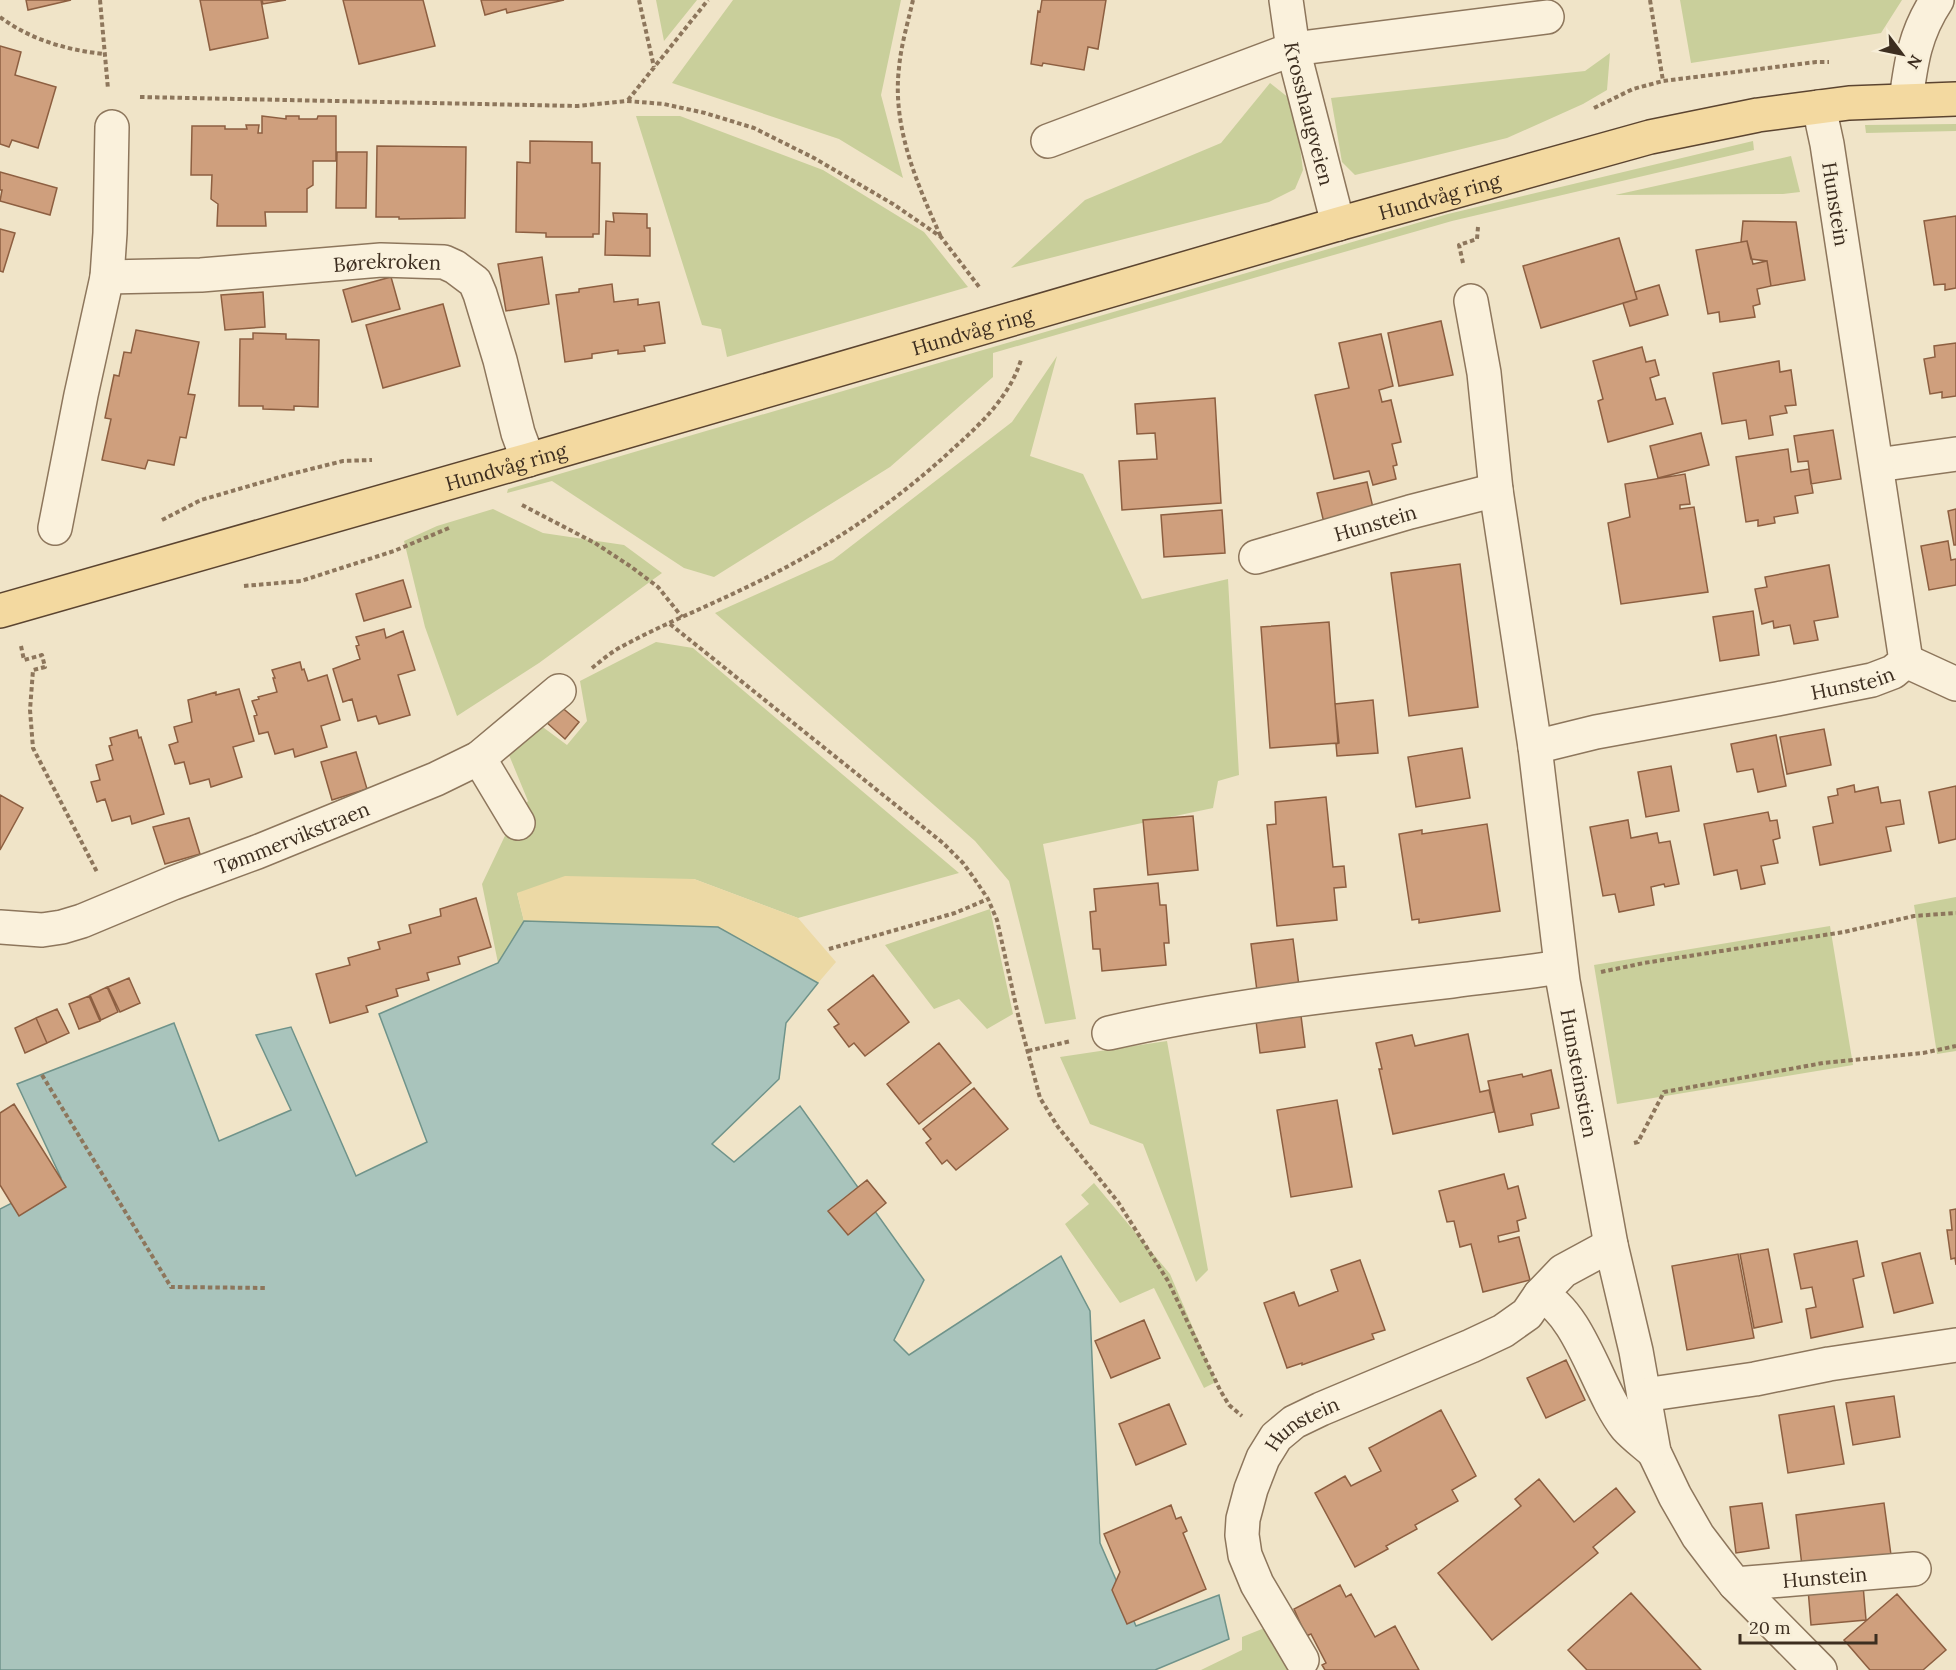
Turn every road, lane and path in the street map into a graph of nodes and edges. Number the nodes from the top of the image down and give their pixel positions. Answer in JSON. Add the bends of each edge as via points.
{"nodes":[{"id":1,"x":100,"y":0,"type":"edge"},
{"id":2,"x":639,"y":0,"type":"edge"},
{"id":3,"x":708,"y":0,"type":"edge"},
{"id":4,"x":913,"y":0,"type":"edge"},
{"id":5,"x":1286,"y":0,"type":"edge"},
{"id":6,"x":1650,"y":0,"type":"edge"},
{"id":7,"x":1937,"y":0,"type":"edge"},
{"id":8,"x":0,"y":17,"type":"edge"},
{"id":9,"x":1547,"y":17,"type":"dead end"},
{"id":10,"x":1293,"y":49,"type":"junction"},
{"id":11,"x":104,"y":54,"type":"junction"},
{"id":12,"x":655,"y":67,"type":"junction"},
{"id":13,"x":1663,"y":81,"type":"dead end"},
{"id":14,"x":1956,"y":99,"type":"edge"},
{"id":15,"x":1906,"y":100,"type":"junction"},
{"id":16,"x":627,"y":101,"type":"junction"},
{"id":17,"x":1819,"y":107,"type":"junction"},
{"id":18,"x":111,"y":113,"type":"junction"},
{"id":19,"x":1048,"y":141,"type":"dead end"},
{"id":20,"x":1338,"y":224,"type":"junction"},
{"id":21,"x":941,"y":237,"type":"junction"},
{"id":22,"x":107,"y":277,"type":"junction"},
{"id":23,"x":986,"y":295,"type":"dead end"},
{"id":24,"x":1471,"y":301,"type":"dead end"},
{"id":25,"x":1022,"y":355,"type":"dead end"},
{"id":26,"x":1956,"y":454,"type":"edge"},
{"id":27,"x":528,"y":460,"type":"junction"},
{"id":28,"x":1877,"y":465,"type":"junction"},
{"id":29,"x":1496,"y":490,"type":"junction"},
{"id":30,"x":513,"y":500,"type":"dead end"},
{"id":31,"x":55,"y":528,"type":"dead end"},
{"id":32,"x":1256,"y":556,"type":"dead end"},
{"id":33,"x":0,"y":611,"type":"edge"},
{"id":34,"x":682,"y":617,"type":"junction"},
{"id":35,"x":670,"y":624,"type":"junction"},
{"id":36,"x":20,"y":645,"type":"dead end"},
{"id":37,"x":1906,"y":662,"type":"junction"},
{"id":38,"x":1956,"y":684,"type":"edge"},
{"id":39,"x":559,"y":691,"type":"joint"},
{"id":40,"x":1535,"y":747,"type":"junction"},
{"id":41,"x":479,"y":758,"type":"junction"},
{"id":42,"x":518,"y":823,"type":"dead end"},
{"id":43,"x":988,"y":899,"type":"junction"},
{"id":44,"x":116,"y":907,"type":"junction"},
{"id":45,"x":1956,"y":913,"type":"edge"},
{"id":46,"x":0,"y":927,"type":"edge"},
{"id":47,"x":829,"y":949,"type":"dead end"},
{"id":48,"x":1562,"y":974,"type":"junction"},
{"id":49,"x":1109,"y":1033,"type":"dead end"},
{"id":50,"x":1956,"y":1046,"type":"edge"},
{"id":51,"x":42,"y":1075,"type":"dead end"},
{"id":52,"x":1594,"y":1151,"type":"junction"},
{"id":53,"x":1611,"y":1245,"type":"junction"},
{"id":54,"x":267,"y":1288,"type":"dead end"},
{"id":55,"x":1540,"y":1295,"type":"junction"},
{"id":56,"x":1956,"y":1345,"type":"edge"},
{"id":57,"x":1644,"y":1395,"type":"junction"},
{"id":58,"x":1276,"y":1437,"type":"junction"},
{"id":59,"x":1654,"y":1452,"type":"junction"},
{"id":60,"x":1914,"y":1569,"type":"dead end"},
{"id":61,"x":1735,"y":1584,"type":"junction"},
{"id":62,"x":1302,"y":1660,"type":"dead end"},
{"id":63,"x":1820,"y":1670,"type":"edge"}],
"edges":[{"from":1,"to":11,"type":"path"},
{"from":2,"to":12,"type":"path"},
{"from":3,"to":12,"type":"path"},
{"from":4,"to":21,"type":"path","via":[[899,68],[898,94],[909,159]]},
{"from":5,"to":10,"type":"street","name":"Krosshaugveien"},
{"from":6,"to":13,"type":"path"},
{"from":7,"to":15,"type":"street","via":[[1919,32]]},
{"from":8,"to":11,"type":"path","via":[[55,45]]},
{"from":9,"to":10,"type":"street"},
{"from":10,"to":19,"type":"street"},
{"from":10,"to":20,"type":"street","name":"Krosshaugveien"},
{"from":11,"to":18,"type":"path"},
{"from":12,"to":16,"type":"path"},
{"from":14,"to":15,"type":"main road","name":"Hundvåg ring"},
{"from":15,"to":17,"type":"main road","name":"Hundvåg ring"},
{"from":16,"to":18,"type":"path","via":[[578,106],[159,97]]},
{"from":16,"to":21,"type":"path","via":[[664,104],[754,128],[893,204]]},
{"from":17,"to":20,"type":"main road","name":"Hundvåg ring","via":[[1650,137]]},
{"from":17,"to":28,"type":"street","name":"Hunstein"},
{"from":18,"to":22,"type":"street"},
{"from":20,"to":27,"type":"main road","name":"Hundvåg ring"},
{"from":21,"to":23,"type":"path"},
{"from":22,"to":27,"type":"street","name":"Børekroken","via":[[381,260],[444,262],[456,267],[475,282],[480,294]]},
{"from":22,"to":31,"type":"street"},
{"from":24,"to":29,"type":"street","via":[[1484,373]]},
{"from":25,"to":34,"type":"path","via":[[1003,397],[921,479],[867,519],[802,559]]},
{"from":26,"to":28,"type":"street"},
{"from":27,"to":33,"type":"main road","name":"Hundvåg ring"},
{"from":28,"to":37,"type":"street","name":"Hunstein"},
{"from":29,"to":32,"type":"street","name":"Hunstein"},
{"from":29,"to":40,"type":"street"},
{"from":30,"to":34,"type":"path","via":[[630,566],[658,587]]},
{"from":34,"to":35,"type":"path"},
{"from":35,"to":39,"type":"path","via":[[620,647]]},
{"from":35,"to":43,"type":"path","via":[[943,843],[963,863]]},
{"from":36,"to":44,"type":"path","via":[[24,660],[42,656],[45,667],[33,670],[33,748]]},
{"from":37,"to":38,"type":"street"},
{"from":37,"to":40,"type":"street","name":"Hunstein","via":[[1872,680]]},
{"from":39,"to":41,"type":"street","name":"Tømmervikstraen"},
{"from":40,"to":48,"type":"street","name":"Hunsteinstien"},
{"from":41,"to":42,"type":"street"},
{"from":41,"to":44,"type":"street","name":"Tømmervikstraen","via":[[436,779]]},
{"from":43,"to":47,"type":"path","via":[[955,913]]},
{"from":43,"to":58,"type":"path","via":[[998,920],[1040,1098],[1118,1202],[1168,1281],[1229,1405]]},
{"from":44,"to":46,"type":"street","name":"Tømmervikstraen","via":[[62,927]]},
{"from":45,"to":48,"type":"path","via":[[1914,916],[1844,932]]},
{"from":48,"to":49,"type":"street","via":[[1455,980],[1293,1001]]},
{"from":48,"to":52,"type":"street","name":"Hunsteinstien"},
{"from":50,"to":52,"type":"path","via":[[1823,1063],[1664,1092],[1638,1142]]},
{"from":51,"to":54,"type":"path","via":[[171,1287]]},
{"from":52,"to":53,"type":"street","name":"Hunsteinstien"},
{"from":53,"to":55,"type":"street","name":"Hunstein","via":[[1563,1271]]},
{"from":53,"to":57,"type":"street","name":"Hunsteinstien"},
{"from":55,"to":58,"type":"street","name":"Hunstein","via":[[1527,1314],[1503,1331],[1321,1408]]},
{"from":55,"to":59,"type":"street","via":[[1551,1300],[1573,1328],[1627,1427]]},
{"from":56,"to":57,"type":"street"},
{"from":57,"to":59,"type":"street","name":"Hunsteinstien"},
{"from":58,"to":62,"type":"street","name":"Hunstein","via":[[1254,1481],[1242,1535],[1257,1584]]},
{"from":59,"to":61,"type":"street","name":"Hunsteinstien","via":[[1698,1536]]},
{"from":60,"to":61,"type":"street","name":"Hunstein"},
{"from":61,"to":63,"type":"street","name":"Hunsteinstien"}]}
